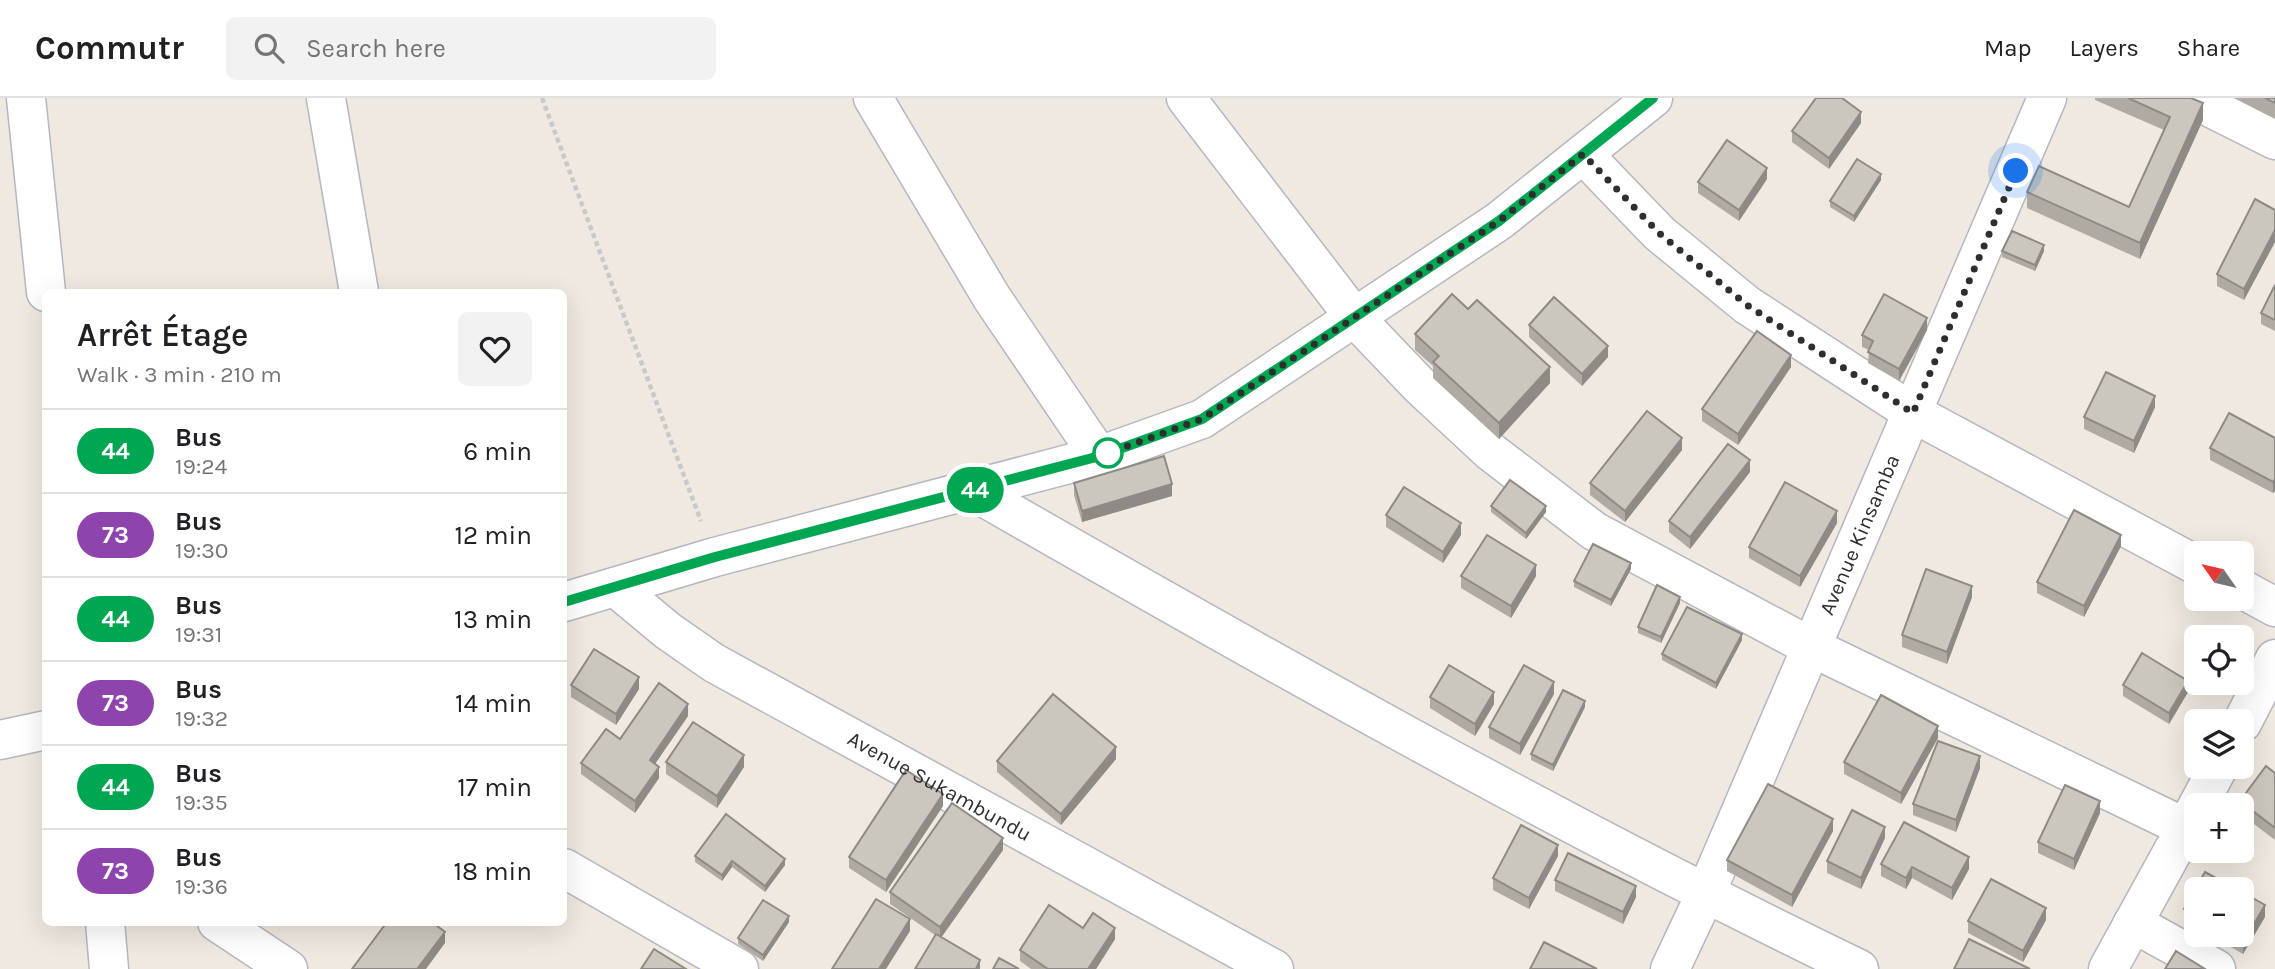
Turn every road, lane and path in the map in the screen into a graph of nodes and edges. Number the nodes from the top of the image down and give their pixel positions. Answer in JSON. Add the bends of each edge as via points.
{"nodes":[{"id":1,"x":26,"y":98,"type":"edge"},
{"id":2,"x":326,"y":98,"type":"edge"},
{"id":3,"x":542,"y":98,"type":"edge"},
{"id":4,"x":873,"y":98,"type":"edge"},
{"id":5,"x":1186,"y":98,"type":"edge"},
{"id":6,"x":2047,"y":98,"type":"edge"},
{"id":7,"x":2191,"y":98,"type":"edge"},
{"id":8,"x":1640,"y":102,"type":"edge"},
{"id":9,"x":2275,"y":140,"type":"edge"},
{"id":10,"x":1583,"y":154,"type":"junction"},
{"id":11,"x":46,"y":289,"type":"edge"},
{"id":12,"x":358,"y":289,"type":"edge"},
{"id":13,"x":1355,"y":318,"type":"junction"},
{"id":14,"x":1913,"y":413,"type":"junction"},
{"id":15,"x":1100,"y":456,"type":"junction"},
{"id":16,"x":973,"y":491,"type":"junction"},
{"id":17,"x":715,"y":557,"type":"junction"},
{"id":18,"x":2184,"y":559,"type":"edge"},
{"id":19,"x":615,"y":587,"type":"junction"},
{"id":20,"x":2254,"y":596,"type":"edge"},
{"id":21,"x":567,"y":601,"type":"edge"},
{"id":22,"x":2275,"y":607,"type":"edge"},
{"id":23,"x":1811,"y":648,"type":"junction"},
{"id":24,"x":2271,"y":678,"type":"edge"},
{"id":25,"x":2251,"y":709,"type":"edge"},
{"id":26,"x":42,"y":731,"type":"edge"},
{"id":27,"x":0,"y":740,"type":"edge"},
{"id":28,"x":2184,"y":810,"type":"edge"},
{"id":29,"x":2184,"y":832,"type":"edge"},
{"id":30,"x":567,"y":870,"type":"edge"},
{"id":31,"x":1705,"y":895,"type":"junction"},
{"id":32,"x":2133,"y":923,"type":"junction"},
{"id":33,"x":105,"y":926,"type":"edge"},
{"id":34,"x":223,"y":926,"type":"edge"},
{"id":35,"x":110,"y":969,"type":"edge"},
{"id":36,"x":288,"y":969,"type":"edge"},
{"id":37,"x":739,"y":969,"type":"edge"},
{"id":38,"x":1274,"y":969,"type":"edge"},
{"id":39,"x":1670,"y":969,"type":"edge"},
{"id":40,"x":1859,"y":969,"type":"edge"},
{"id":41,"x":2108,"y":969,"type":"edge"},
{"id":42,"x":2216,"y":969,"type":"edge"}],
"edges":[{"from":1,"to":11,"type":"street"},
{"from":2,"to":12,"type":"street"},
{"from":3,"to":17,"type":"path"},
{"from":4,"to":15,"type":"street","via":[[992,298]]},
{"from":5,"to":13,"type":"street"},
{"from":6,"to":14,"type":"street","name":"Avenue Kinsamba"},
{"from":7,"to":9,"type":"street"},
{"from":8,"to":10,"type":"street"},
{"from":10,"to":13,"type":"street","via":[[1499,221]]},
{"from":10,"to":14,"type":"street","via":[[1659,233],[1747,305]]},
{"from":13,"to":15,"type":"street","via":[[1202,419]]},
{"from":13,"to":23,"type":"street","via":[[1491,452],[1594,531]]},
{"from":14,"to":18,"type":"street"},
{"from":14,"to":23,"type":"street","name":"Avenue Kinsamba"},
{"from":15,"to":16,"type":"street"},
{"from":16,"to":17,"type":"street"},
{"from":16,"to":31,"type":"street","via":[[1479,777]]},
{"from":17,"to":19,"type":"street"},
{"from":19,"to":21,"type":"street"},
{"from":19,"to":38,"type":"street","name":"Avenue Sukambundu","via":[[713,663]]},
{"from":20,"to":22,"type":"street"},
{"from":23,"to":28,"type":"street"},
{"from":23,"to":31,"type":"street","name":"Avenue Kinsamba"},
{"from":24,"to":25,"type":"street"},
{"from":26,"to":27,"type":"street"},
{"from":29,"to":32,"type":"street"},
{"from":30,"to":37,"type":"street"},
{"from":31,"to":39,"type":"street","name":"Avenue Kinsamba"},
{"from":31,"to":40,"type":"street"},
{"from":32,"to":41,"type":"street"},
{"from":32,"to":42,"type":"street"},
{"from":33,"to":35,"type":"street"},
{"from":34,"to":36,"type":"street"}]}
